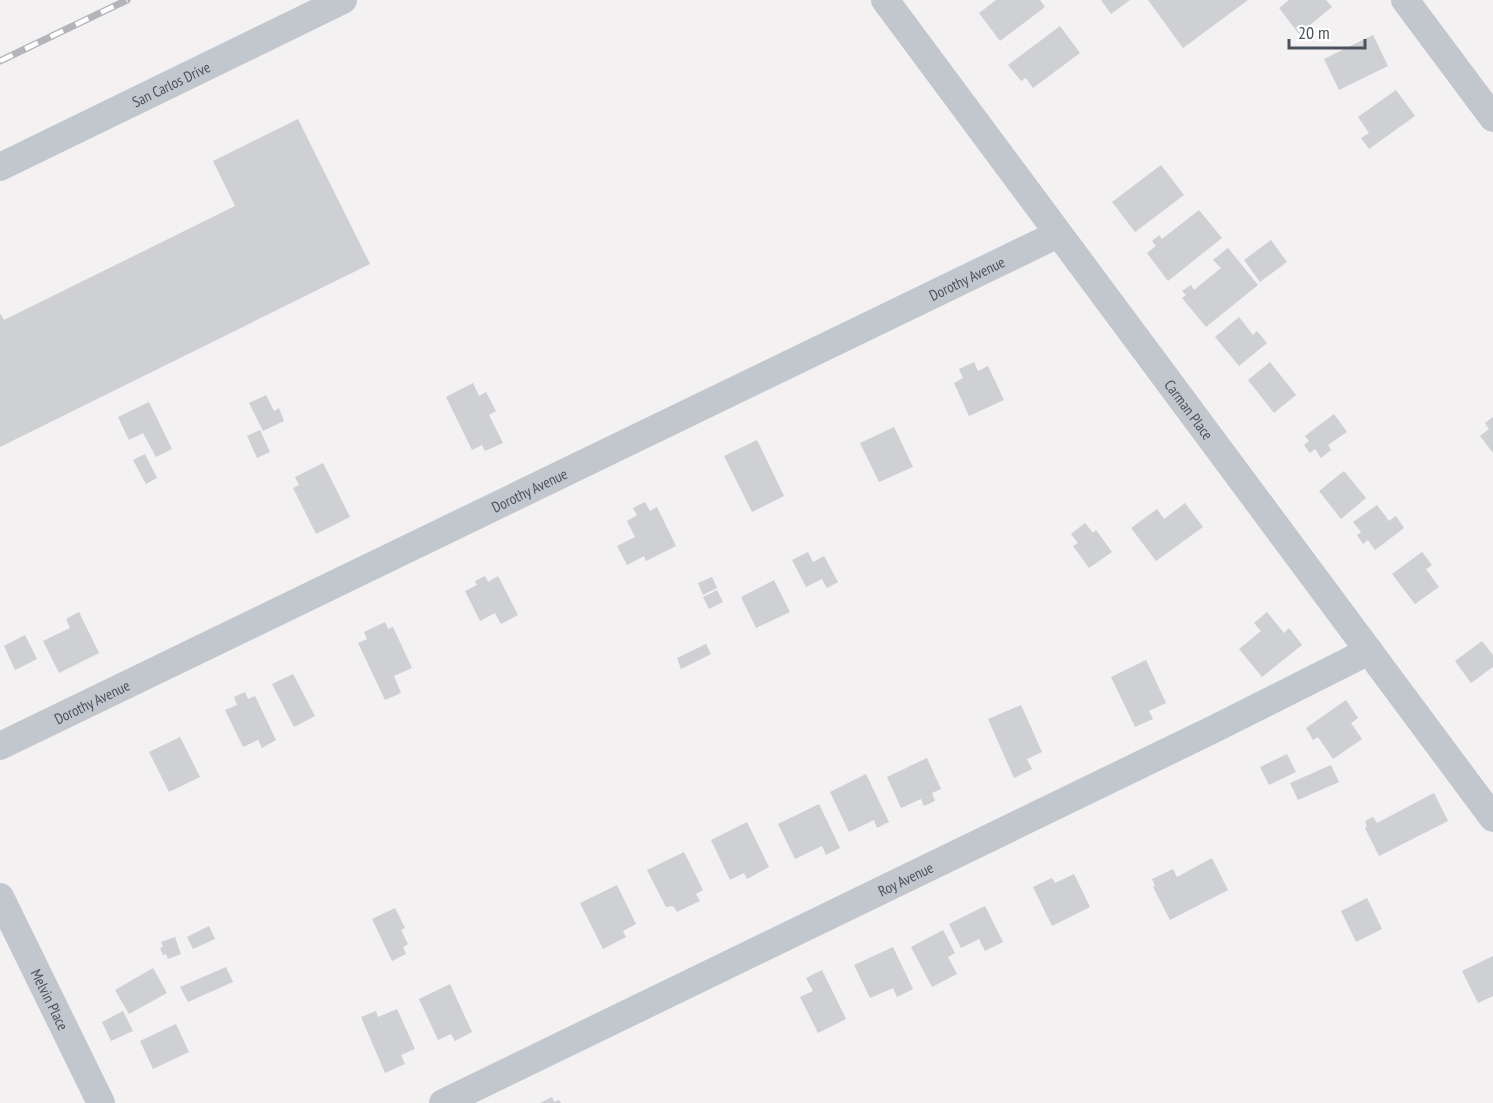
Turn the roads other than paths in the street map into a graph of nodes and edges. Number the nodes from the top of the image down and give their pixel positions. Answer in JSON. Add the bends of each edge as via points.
{"nodes":[{"id":1,"x":343,"y":0,"type":"edge"},
{"id":2,"x":885,"y":0,"type":"edge"},
{"id":3,"x":1405,"y":0,"type":"edge"},
{"id":4,"x":1493,"y":118,"type":"edge"},
{"id":5,"x":0,"y":167,"type":"edge"},
{"id":6,"x":1058,"y":234,"type":"junction"},
{"id":7,"x":1369,"y":651,"type":"junction"},
{"id":8,"x":0,"y":746,"type":"edge"},
{"id":9,"x":1493,"y":818,"type":"edge"},
{"id":10,"x":0,"y":897,"type":"edge"},
{"id":11,"x":101,"y":1103,"type":"edge"},
{"id":12,"x":443,"y":1103,"type":"edge"}],
"edges":[{"from":1,"to":5,"type":"street","name":"San Carlos Drive"},
{"from":2,"to":6,"type":"street","name":"Carman Place"},
{"from":3,"to":4,"type":"street"},
{"from":6,"to":7,"type":"street","name":"Carman Place"},
{"from":6,"to":8,"type":"street","name":"Dorothy Avenue"},
{"from":7,"to":9,"type":"street","name":"Carman Place"},
{"from":7,"to":12,"type":"street","name":"Roy Avenue"},
{"from":10,"to":11,"type":"street","name":"Melvin Place"}]}
